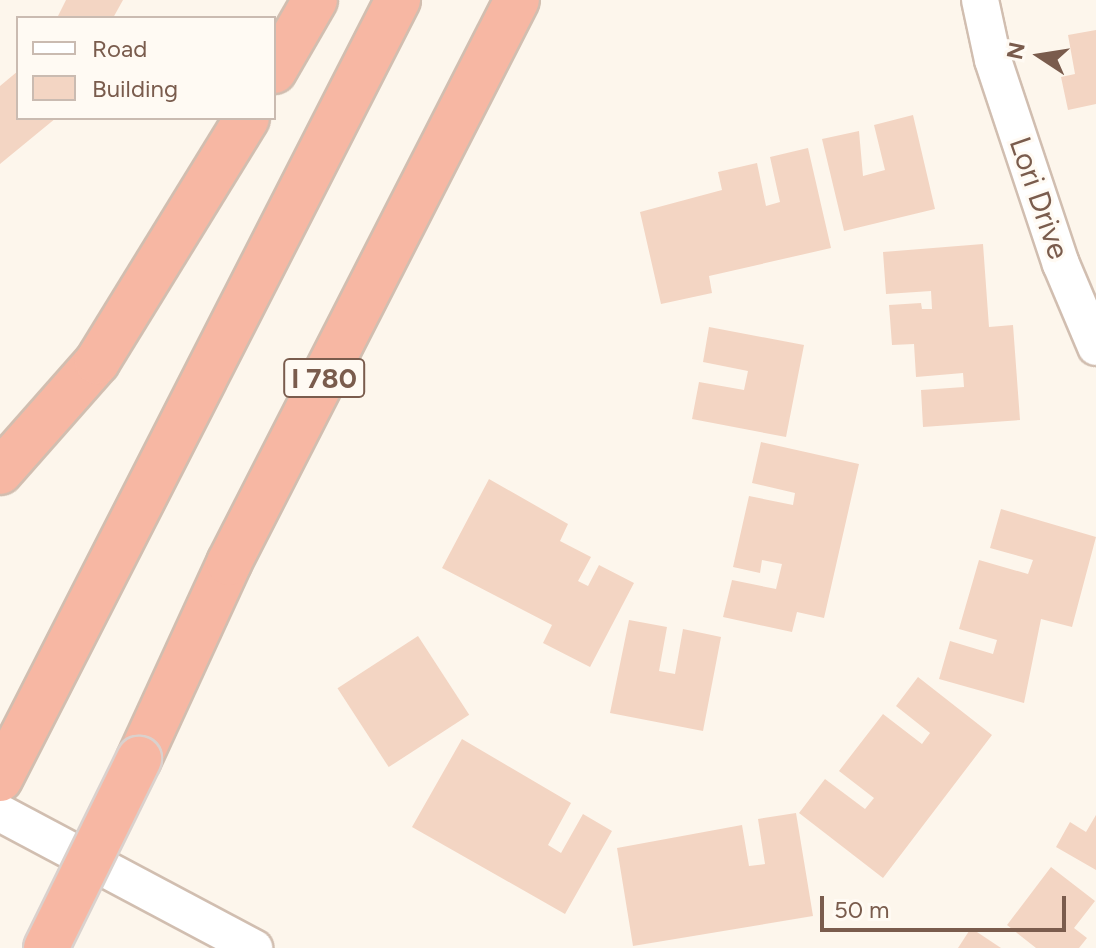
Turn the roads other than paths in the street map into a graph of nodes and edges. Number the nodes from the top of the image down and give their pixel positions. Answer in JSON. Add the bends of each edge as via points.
{"nodes":[{"id":1,"x":315,"y":0,"type":"edge"},
{"id":2,"x":398,"y":0,"type":"edge"},
{"id":3,"x":517,"y":0,"type":"edge"},
{"id":4,"x":980,"y":0,"type":"edge"},
{"id":5,"x":276,"y":68,"type":"edge"},
{"id":6,"x":246,"y":120,"type":"edge"},
{"id":7,"x":1096,"y":347,"type":"edge"},
{"id":8,"x":0,"y":472,"type":"edge"},
{"id":9,"x":0,"y":779,"type":"edge"},
{"id":10,"x":12,"y":819,"type":"edge"},
{"id":11,"x":46,"y":948,"type":"edge"},
{"id":12,"x":254,"y":948,"type":"edge"}],
"edges":[{"from":1,"to":5,"type":"highway"},
{"from":2,"to":9,"type":"highway"},
{"from":3,"to":11,"type":"highway","number":"I 780","bridge":true,"via":[[229,563]]},
{"from":4,"to":7,"type":"street","name":"Lori Drive","via":[[993,60],[1061,264]]},
{"from":6,"to":8,"type":"highway","via":[[97,362]]},
{"from":10,"to":12,"type":"street"}]}
